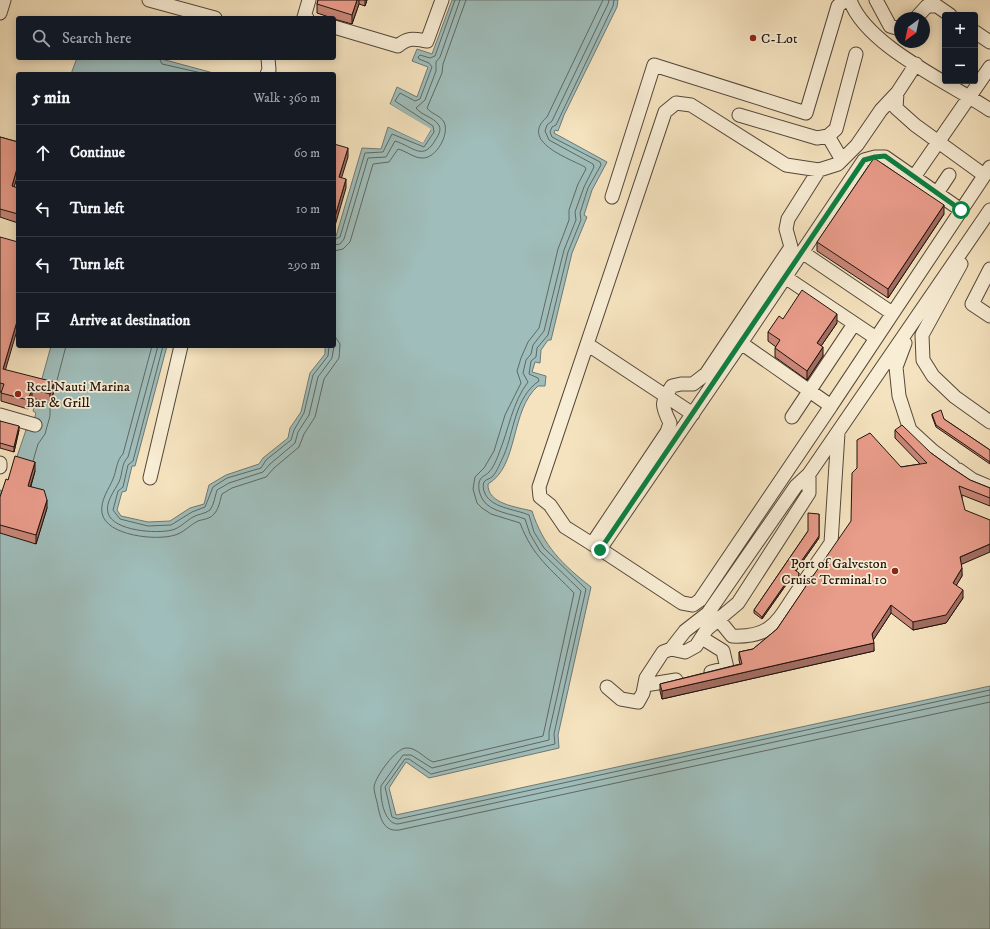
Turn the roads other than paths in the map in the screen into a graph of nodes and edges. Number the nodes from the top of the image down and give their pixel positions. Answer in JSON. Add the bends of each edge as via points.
{"nodes":[{"id":1,"x":4,"y":0,"type":"edge"},
{"id":2,"x":149,"y":0,"type":"edge"},
{"id":3,"x":309,"y":0,"type":"edge"},
{"id":4,"x":442,"y":0,"type":"edge"},
{"id":5,"x":845,"y":0,"type":"edge"},
{"id":6,"x":850,"y":0,"type":"edge"},
{"id":7,"x":876,"y":0,"type":"edge"},
{"id":8,"x":922,"y":12,"type":"edge"},
{"id":9,"x":946,"y":12,"type":"edge"},
{"id":10,"x":0,"y":13,"type":"edge"},
{"id":11,"x":208,"y":16,"type":"edge"},
{"id":12,"x":304,"y":16,"type":"edge"},
{"id":13,"x":336,"y":27,"type":"edge"},
{"id":14,"x":894,"y":27,"type":"edge"},
{"id":15,"x":978,"y":34,"type":"edge"},
{"id":16,"x":990,"y":42,"type":"edge"},
{"id":17,"x":856,"y":54,"type":"dead end"},
{"id":18,"x":268,"y":60,"type":"edge"},
{"id":19,"x":916,"y":64,"type":"junction"},
{"id":20,"x":990,"y":67,"type":"edge"},
{"id":21,"x":268,"y":72,"type":"edge"},
{"id":22,"x":897,"y":93,"type":"junction"},
{"id":23,"x":970,"y":97,"type":"junction"},
{"id":24,"x":990,"y":110,"type":"edge"},
{"id":25,"x":739,"y":115,"type":"dead end"},
{"id":26,"x":828,"y":136,"type":"junction"},
{"id":27,"x":939,"y":142,"type":"junction"},
{"id":28,"x":842,"y":160,"type":"junction"},
{"id":29,"x":819,"y":170,"type":"junction"},
{"id":30,"x":987,"y":171,"type":"edge"},
{"id":31,"x":949,"y":175,"type":"dead end"},
{"id":32,"x":914,"y":177,"type":"junction"},
{"id":33,"x":937,"y":193,"type":"junction"},
{"id":34,"x":612,"y":197,"type":"dead end"},
{"id":35,"x":961,"y":210,"type":"junction"},
{"id":36,"x":989,"y":212,"type":"edge"},
{"id":37,"x":973,"y":235,"type":"junction"},
{"id":38,"x":802,"y":252,"type":"junction"},
{"id":39,"x":990,"y":269,"type":"edge"},
{"id":40,"x":785,"y":277,"type":"junction"},
{"id":41,"x":892,"y":313,"type":"junction"},
{"id":42,"x":990,"y":316,"type":"edge"},
{"id":43,"x":854,"y":324,"type":"junction"},
{"id":44,"x":911,"y":326,"type":"junction"},
{"id":45,"x":876,"y":338,"type":"junction"},
{"id":46,"x":741,"y":343,"type":"junction"},
{"id":47,"x":587,"y":344,"type":"junction"},
{"id":48,"x":181,"y":348,"type":"edge"},
{"id":49,"x":810,"y":391,"type":"junction"},
{"id":50,"x":665,"y":395,"type":"junction"},
{"id":51,"x":831,"y":406,"type":"junction"},
{"id":52,"x":693,"y":414,"type":"junction"},
{"id":53,"x":0,"y":415,"type":"edge"},
{"id":54,"x":792,"y":417,"type":"dead end"},
{"id":55,"x":990,"y":422,"type":"edge"},
{"id":56,"x":35,"y":425,"type":"dead end"},
{"id":57,"x":838,"y":432,"type":"junction"},
{"id":58,"x":0,"y":463,"type":"edge"},
{"id":59,"x":0,"y":467,"type":"edge"},
{"id":60,"x":809,"y":474,"type":"junction"},
{"id":61,"x":150,"y":478,"type":"dead end"},
{"id":62,"x":990,"y":487,"type":"edge"},
{"id":63,"x":596,"y":547,"type":"junction"},
{"id":64,"x":713,"y":617,"type":"junction"},
{"id":65,"x":702,"y":638,"type":"junction"},
{"id":66,"x":672,"y":649,"type":"junction"},
{"id":67,"x":645,"y":685,"type":"junction"},
{"id":68,"x":607,"y":687,"type":"dead end"}],
"edges":[{"from":1,"to":10,"type":"street"},
{"from":2,"to":11,"type":"street"},
{"from":3,"to":12,"type":"street"},
{"from":4,"to":13,"type":"street","via":[[427,41],[404,40],[398,46]]},
{"from":5,"to":34,"type":"street","via":[[838,6],[806,113],[654,65]]},
{"from":6,"to":19,"type":"street","via":[[875,35],[895,52]]},
{"from":7,"to":14,"type":"street","via":[[890,26]]},
{"from":8,"to":9,"type":"street","via":[[927,6],[937,6]]},
{"from":15,"to":16,"type":"street"},
{"from":17,"to":26,"type":"street","via":[[836,129]]},
{"from":18,"to":21,"type":"street"},
{"from":19,"to":22,"type":"street"},
{"from":19,"to":23,"type":"street"},
{"from":20,"to":23,"type":"street"},
{"from":22,"to":27,"type":"street","via":[[896,108]]},
{"from":22,"to":28,"type":"street","via":[[881,110],[857,145]]},
{"from":23,"to":24,"type":"street"},
{"from":23,"to":27,"type":"street"},
{"from":25,"to":26,"type":"street","via":[[817,138]]},
{"from":26,"to":28,"type":"street"},
{"from":27,"to":30,"type":"street"},
{"from":27,"to":32,"type":"street"},
{"from":28,"to":29,"type":"street","via":[[838,164]]},
{"from":29,"to":47,"type":"street","via":[[786,165],[691,105],[676,103],[665,112]]},
{"from":29,"to":50,"type":"street","via":[[788,219],[786,229],[791,247],[706,374],[693,384],[672,386]]},
{"from":30,"to":35,"type":"street"},
{"from":31,"to":33,"type":"street"},
{"from":32,"to":33,"type":"street"},
{"from":32,"to":38,"type":"street","via":[[885,156],[864,160]]},
{"from":33,"to":35,"type":"street"},
{"from":35,"to":41,"type":"street"},
{"from":36,"to":37,"type":"street"},
{"from":37,"to":44,"type":"street"},
{"from":37,"to":55,"type":"street","via":[[967,253],[922,335],[923,360],[933,376],[955,397]]},
{"from":38,"to":40,"type":"street"},
{"from":38,"to":41,"type":"street"},
{"from":39,"to":42,"type":"street","via":[[972,304]]},
{"from":40,"to":43,"type":"street"},
{"from":40,"to":46,"type":"street"},
{"from":41,"to":45,"type":"street"},
{"from":43,"to":45,"type":"street"},
{"from":43,"to":49,"type":"street"},
{"from":44,"to":57,"type":"street"},
{"from":44,"to":62,"type":"street","via":[[896,367],[899,396],[910,430],[956,468],[973,480]]},
{"from":45,"to":51,"type":"street"},
{"from":46,"to":49,"type":"street"},
{"from":46,"to":52,"type":"street"},
{"from":47,"to":50,"type":"street"},
{"from":47,"to":63,"type":"street","via":[[539,487],[540,497],[550,505],[565,527]]},
{"from":48,"to":61,"type":"street"},
{"from":49,"to":51,"type":"street"},
{"from":49,"to":54,"type":"street"},
{"from":50,"to":52,"type":"street"},
{"from":50,"to":63,"type":"street","via":[[662,399],[663,410],[670,423],[667,432]]},
{"from":51,"to":63,"type":"street","via":[[700,600],[693,605],[682,603]]},
{"from":52,"to":63,"type":"street"},
{"from":53,"to":56,"type":"street"},
{"from":57,"to":60,"type":"street"},
{"from":57,"to":64,"type":"street","via":[[831,542],[773,627],[748,636],[732,636]]},
{"from":58,"to":59,"type":"street"},
{"from":60,"to":64,"type":"street","via":[[796,486]]},
{"from":60,"to":64,"type":"street","via":[[809,493],[738,603]]},
{"from":64,"to":65,"type":"street"},
{"from":64,"to":66,"type":"street","via":[[685,631]]},
{"from":65,"to":66,"type":"street","via":[[696,646],[685,652]]},
{"from":65,"to":67,"type":"street","via":[[723,651],[727,668]]},
{"from":66,"to":67,"type":"street","via":[[664,652],[646,678]]},
{"from":67,"to":68,"type":"street","via":[[638,702],[621,699]]}]}
